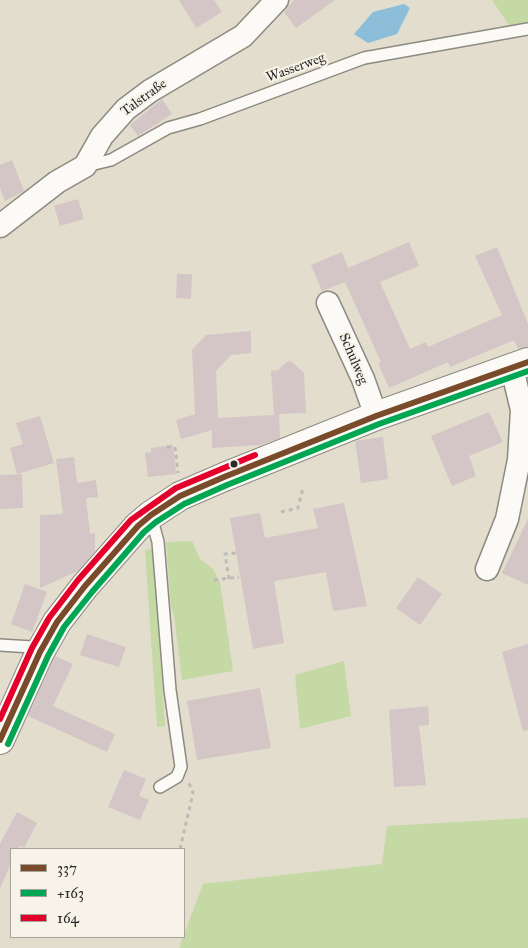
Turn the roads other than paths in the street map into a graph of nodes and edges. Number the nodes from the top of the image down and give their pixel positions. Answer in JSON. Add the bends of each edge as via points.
{"nodes":[{"id":1,"x":277,"y":0,"type":"edge"},
{"id":2,"x":528,"y":29,"type":"edge"},
{"id":3,"x":85,"y":166,"type":"junction"},
{"id":4,"x":0,"y":226,"type":"edge"},
{"id":5,"x":328,"y":303,"type":"dead end"},
{"id":6,"x":520,"y":365,"type":"edge"},
{"id":7,"x":376,"y":416,"type":"junction"},
{"id":8,"x":151,"y":514,"type":"junction"},
{"id":9,"x":487,"y":568,"type":"dead end"},
{"id":10,"x":0,"y":645,"type":"edge"},
{"id":11,"x":40,"y":652,"type":"junction"},
{"id":12,"x":0,"y":740,"type":"edge"},
{"id":13,"x":160,"y":786,"type":"dead end"}],
"edges":[{"from":1,"to":3,"type":"street","name":"Talstraße","via":[[243,36],[150,91],[126,109],[102,136]]},
{"from":2,"to":3,"type":"lane","name":"Wasserweg","via":[[364,58],[168,128],[110,160]]},
{"from":3,"to":4,"type":"street","via":[[57,182]]},
{"from":5,"to":7,"type":"street","name":"Schulweg","via":[[363,379]]},
{"from":6,"to":7,"type":"street"},
{"from":6,"to":9,"type":"street","via":[[519,460],[507,519]]},
{"from":7,"to":8,"type":"street","via":[[212,482]]},
{"from":8,"to":11,"type":"street","via":[[85,586],[57,622]]},
{"from":8,"to":13,"type":"lane","via":[[158,542],[170,690],[181,767],[177,777]]},
{"from":10,"to":11,"type":"lane","via":[[32,647]]},
{"from":11,"to":12,"type":"street"}]}
